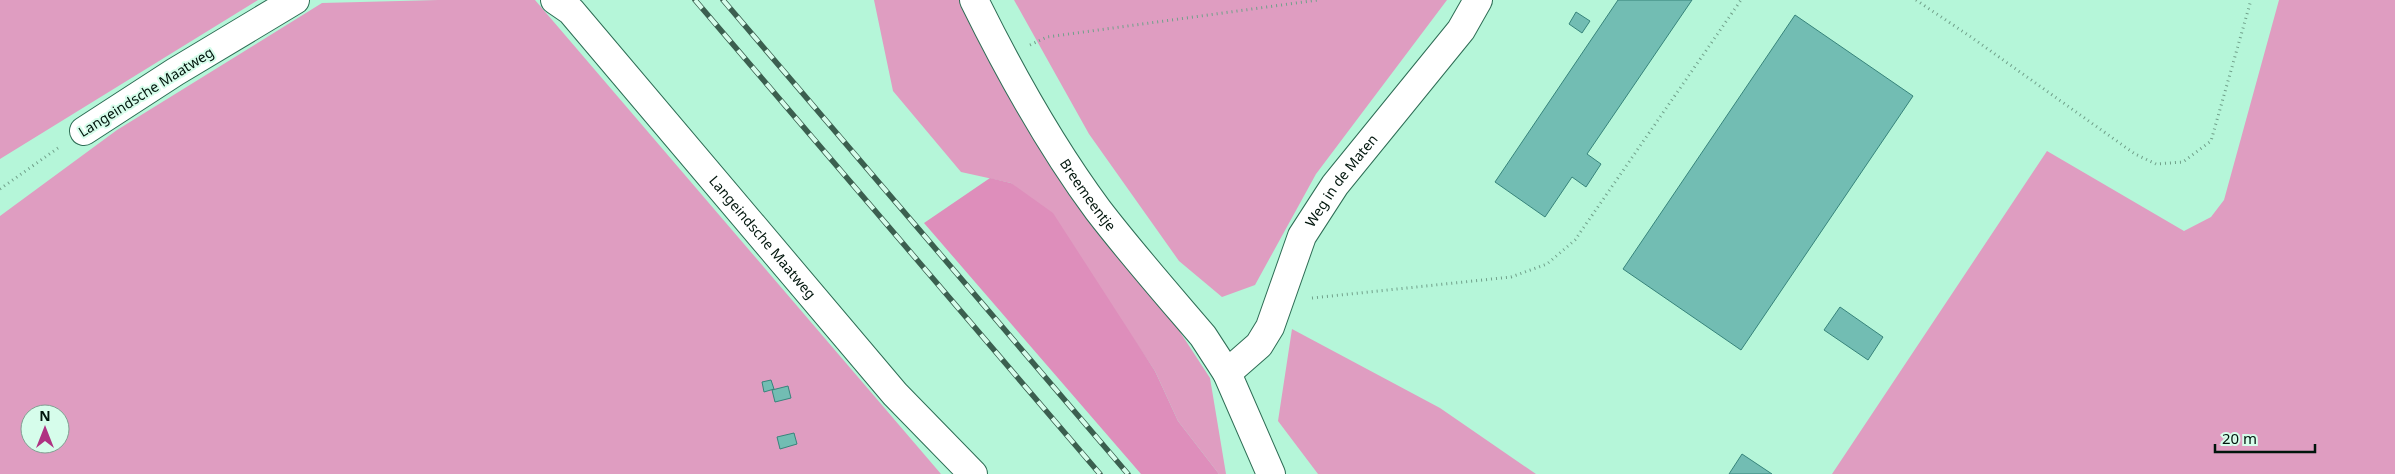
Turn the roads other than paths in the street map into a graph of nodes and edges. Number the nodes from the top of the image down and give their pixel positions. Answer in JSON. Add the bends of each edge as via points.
{"nodes":[{"id":1,"x":295,"y":0,"type":"edge"},
{"id":2,"x":556,"y":0,"type":"edge"},
{"id":3,"x":974,"y":0,"type":"edge"},
{"id":4,"x":1478,"y":0,"type":"edge"},
{"id":5,"x":84,"y":131,"type":"road end"},
{"id":6,"x":1228,"y":373,"type":"junction"},
{"id":7,"x":973,"y":474,"type":"edge"},
{"id":8,"x":1271,"y":474,"type":"edge"}],
"edges":[{"from":1,"to":5,"type":"street","name":"Langeindsche Maatweg"},
{"from":2,"to":7,"type":"street","name":"Langeindsche Maatweg","via":[[570,11],[895,394]]},
{"from":3,"to":6,"type":"street","name":"Breemeentje","via":[[1033,113],[1098,209],[1203,336]]},
{"from":4,"to":6,"type":"street","name":"Weg in de Maten","via":[[1461,30],[1331,193],[1302,236],[1270,327],[1259,345]]},
{"from":6,"to":8,"type":"street","name":"Breemeentje"}]}
